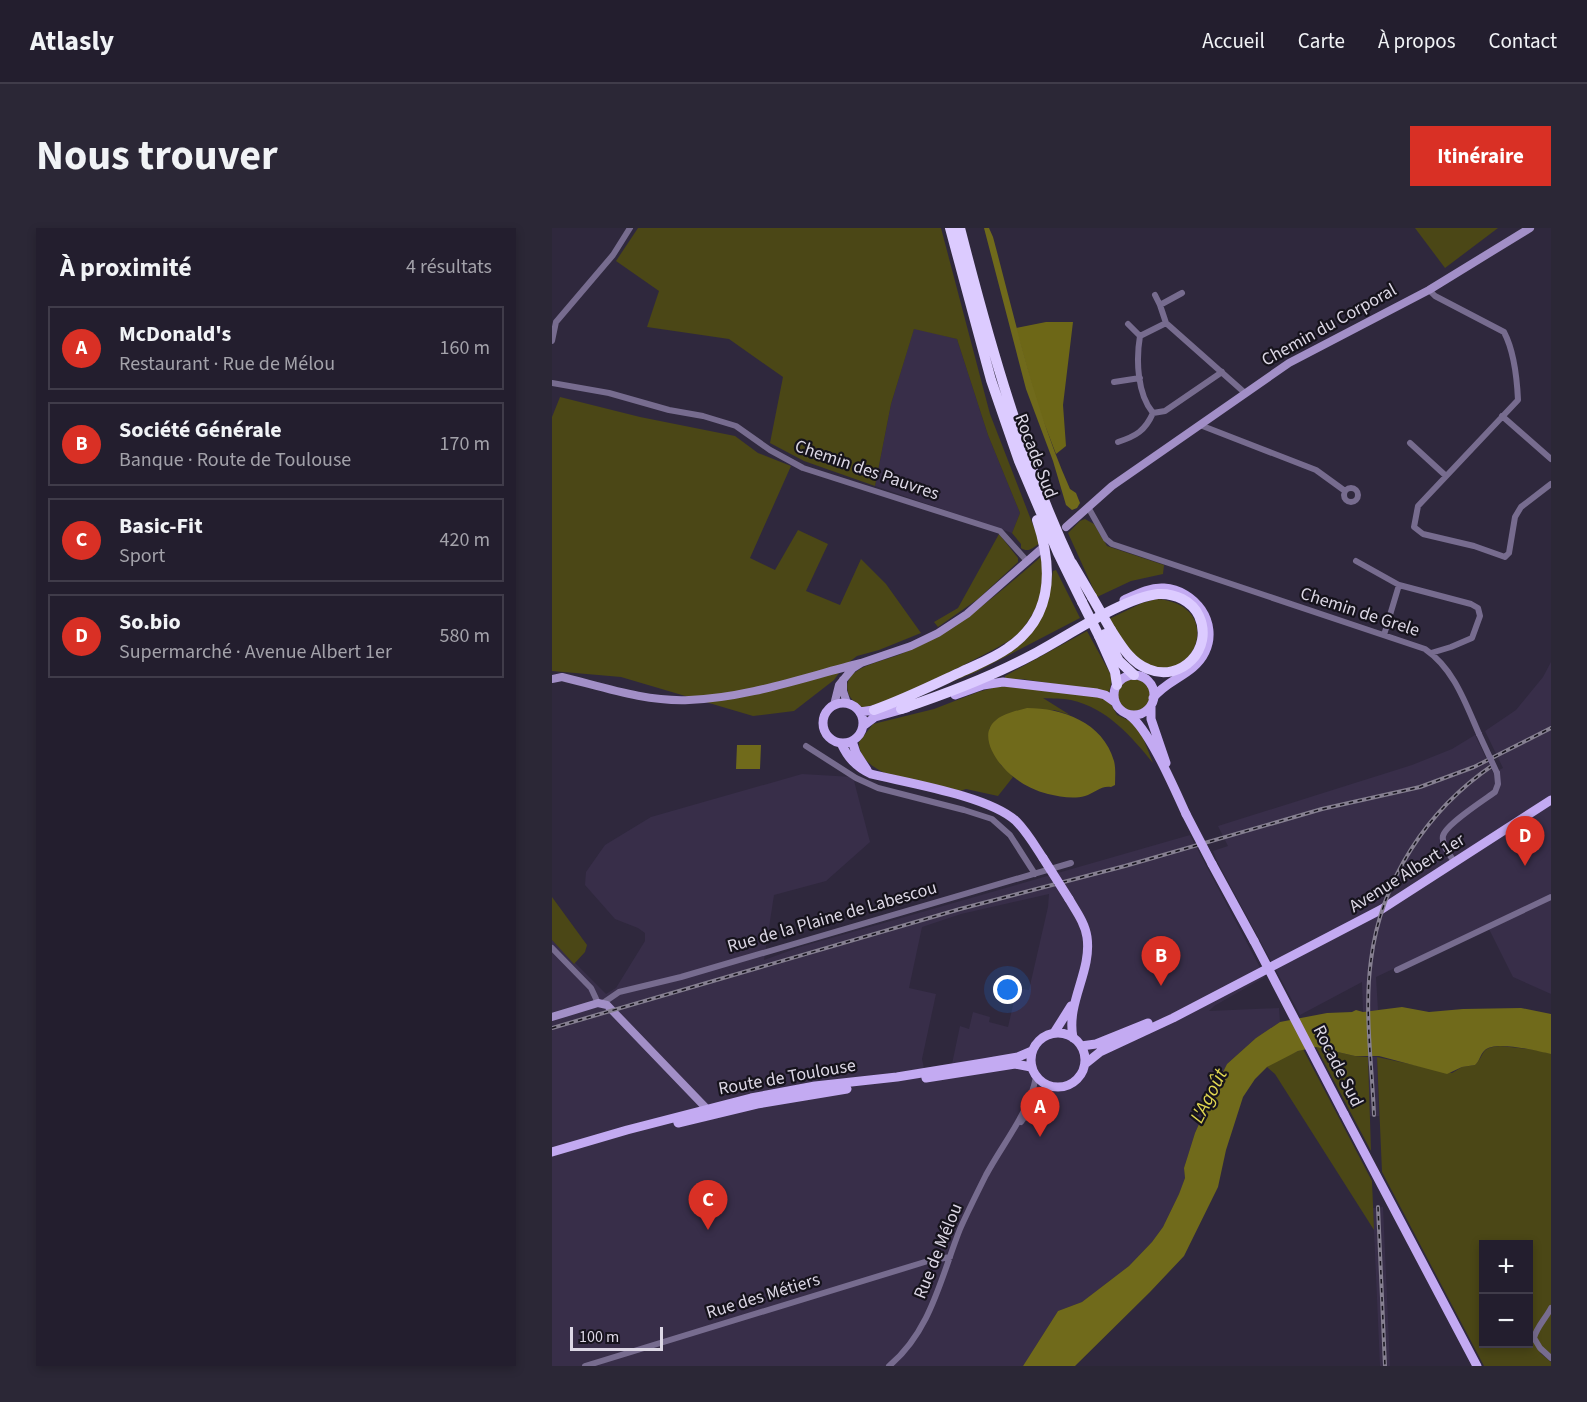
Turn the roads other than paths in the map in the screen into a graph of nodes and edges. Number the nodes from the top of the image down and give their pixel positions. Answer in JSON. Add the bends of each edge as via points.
{"nodes":[{"id":1,"x":630,"y":228,"type":"edge"},
{"id":2,"x":950,"y":228,"type":"edge"},
{"id":3,"x":960,"y":228,"type":"edge"},
{"id":4,"x":1530,"y":228,"type":"edge"},
{"id":5,"x":1429,"y":290,"type":"junction"},
{"id":6,"x":1182,"y":293,"type":"dead end"},
{"id":7,"x":1155,"y":295,"type":"dead end"},
{"id":8,"x":1160,"y":305,"type":"junction"},
{"id":9,"x":1166,"y":323,"type":"junction"},
{"id":10,"x":1128,"y":324,"type":"dead end"},
{"id":11,"x":1140,"y":336,"type":"junction"},
{"id":12,"x":552,"y":341,"type":"edge"},
{"id":13,"x":1222,"y":372,"type":"junction"},
{"id":14,"x":1140,"y":378,"type":"junction"},
{"id":15,"x":1232,"y":381,"type":"junction"},
{"id":16,"x":1114,"y":382,"type":"dead end"},
{"id":17,"x":552,"y":383,"type":"edge"},
{"id":18,"x":1245,"y":393,"type":"junction"},
{"id":19,"x":1231,"y":403,"type":"junction"},
{"id":20,"x":1153,"y":413,"type":"junction"},
{"id":21,"x":1502,"y":416,"type":"junction"},
{"id":22,"x":1200,"y":425,"type":"junction"},
{"id":23,"x":1118,"y":442,"type":"dead end"},
{"id":24,"x":1410,"y":443,"type":"dead end"},
{"id":25,"x":1551,"y":459,"type":"edge"},
{"id":26,"x":1019,"y":461,"type":"junction"},
{"id":27,"x":1446,"y":476,"type":"junction"},
{"id":28,"x":1551,"y":484,"type":"edge"},
{"id":29,"x":1345,"y":490,"type":"dead end"},
{"id":30,"x":1088,"y":507,"type":"junction"},
{"id":31,"x":1066,"y":527,"type":"dead end"},
{"id":32,"x":1040,"y":550,"type":"dead end"},
{"id":33,"x":1027,"y":561,"type":"junction"},
{"id":34,"x":1356,"y":561,"type":"dead end"},
{"id":35,"x":1399,"y":585,"type":"junction"},
{"id":36,"x":1087,"y":599,"type":"junction"},
{"id":37,"x":1105,"y":633,"type":"junction"},
{"id":38,"x":1384,"y":635,"type":"junction"},
{"id":39,"x":1431,"y":653,"type":"junction"},
{"id":40,"x":861,"y":663,"type":"junction"},
{"id":41,"x":1134,"y":675,"type":"junction"},
{"id":42,"x":552,"y":680,"type":"edge"},
{"id":43,"x":843,"y":680,"type":"junction"},
{"id":44,"x":1116,"y":685,"type":"junction"},
{"id":45,"x":1115,"y":702,"type":"junction"},
{"id":46,"x":1152,"y":702,"type":"junction"},
{"id":47,"x":847,"y":703,"type":"junction"},
{"id":48,"x":834,"y":705,"type":"junction"},
{"id":49,"x":901,"y":709,"type":"junction"},
{"id":50,"x":874,"y":710,"type":"junction"},
{"id":51,"x":860,"y":712,"type":"junction"},
{"id":52,"x":1129,"y":715,"type":"junction"},
{"id":53,"x":863,"y":726,"type":"junction"},
{"id":54,"x":852,"y":741,"type":"junction"},
{"id":55,"x":841,"y":743,"type":"junction"},
{"id":56,"x":806,"y":746,"type":"dead end"},
{"id":57,"x":871,"y":774,"type":"junction"},
{"id":58,"x":1171,"y":780,"type":"junction"},
{"id":59,"x":1551,"y":800,"type":"edge"},
{"id":60,"x":1071,"y":863,"type":"dead end"},
{"id":61,"x":1455,"y":863,"type":"junction"},
{"id":62,"x":1035,"y":874,"type":"junction"},
{"id":63,"x":1551,"y":897,"type":"edge"},
{"id":64,"x":552,"y":948,"type":"edge"},
{"id":65,"x":1396,"y":970,"type":"dead end"},
{"id":66,"x":1074,"y":1002,"type":"junction"},
{"id":67,"x":601,"y":1003,"type":"junction"},
{"id":68,"x":1200,"y":1004,"type":"junction"},
{"id":69,"x":552,"y":1017,"type":"edge"},
{"id":70,"x":1054,"y":1033,"type":"junction"},
{"id":71,"x":1073,"y":1038,"type":"junction"},
{"id":72,"x":1081,"y":1046,"type":"junction"},
{"id":73,"x":1032,"y":1051,"type":"junction"},
{"id":74,"x":1085,"y":1064,"type":"junction"},
{"id":75,"x":1031,"y":1067,"type":"junction"},
{"id":76,"x":1036,"y":1077,"type":"junction"},
{"id":77,"x":1051,"y":1087,"type":"junction"},
{"id":78,"x":688,"y":1088,"type":"junction"},
{"id":79,"x":707,"y":1109,"type":"junction"},
{"id":80,"x":693,"y":1112,"type":"junction"},
{"id":81,"x":1006,"y":1141,"type":"junction"},
{"id":82,"x":552,"y":1152,"type":"edge"},
{"id":83,"x":552,"y":1159,"type":"edge"},
{"id":84,"x":950,"y":1257,"type":"junction"},
{"id":85,"x":1551,"y":1308,"type":"edge"},
{"id":86,"x":1551,"y":1358,"type":"edge"},
{"id":87,"x":585,"y":1366,"type":"edge"},
{"id":88,"x":889,"y":1366,"type":"edge"},
{"id":89,"x":1477,"y":1366,"type":"edge"}],
"edges":[{"from":1,"to":12,"type":"street","via":[[613,255],[556,322]]},
{"from":2,"to":26,"type":"highway","name":"Rocade Sud","via":[[991,380]]},
{"from":3,"to":36,"type":"highway","name":"Rocade Sud","via":[[1014,422]]},
{"from":4,"to":5,"type":"street","name":"Chemin du Corporal"},
{"from":5,"to":18,"type":"street","name":"Chemin du Corporal","via":[[1289,363]]},
{"from":5,"to":21,"type":"street","via":[[1504,332],[1518,400]]},
{"from":6,"to":8,"type":"street"},
{"from":7,"to":8,"type":"street"},
{"from":8,"to":9,"type":"street"},
{"from":9,"to":11,"type":"street"},
{"from":9,"to":13,"type":"street"},
{"from":10,"to":11,"type":"street"},
{"from":11,"to":14,"type":"street"},
{"from":13,"to":15,"type":"street"},
{"from":13,"to":20,"type":"street","via":[[1165,411]]},
{"from":14,"to":16,"type":"street"},
{"from":14,"to":20,"type":"street","via":[[1146,405]]},
{"from":15,"to":18,"type":"street"},
{"from":15,"to":19,"type":"street","via":[[1236,393]]},
{"from":17,"to":33,"type":"street","name":"Chemin des Pauvres","via":[[609,393],[736,426],[803,468],[1000,531]]},
{"from":18,"to":19,"type":"street","name":"Chemin du Corporal"},
{"from":19,"to":22,"type":"street","name":"Chemin du Corporal"},
{"from":20,"to":23,"type":"street","via":[[1147,427]]},
{"from":21,"to":25,"type":"street"},
{"from":21,"to":27,"type":"street"},
{"from":22,"to":29,"type":"street","via":[[1316,470]]},
{"from":22,"to":30,"type":"street","name":"Chemin du Corporal"},
{"from":24,"to":27,"type":"street"},
{"from":26,"to":36,"type":"highway","name":"Rocade Sud","via":[[1036,503]]},
{"from":26,"to":50,"type":"highway","via":[[1048,560],[1046,595],[1033,625],[998,654]]},
{"from":27,"to":28,"type":"street","via":[[1419,506],[1414,527],[1423,534],[1505,557],[1521,507]]},
{"from":30,"to":31,"type":"street","name":"Chemin du Corporal"},
{"from":30,"to":38,"type":"street","name":"Chemin de Grele","via":[[1112,544]]},
{"from":32,"to":33,"type":"street"},
{"from":33,"to":40,"type":"street","via":[[967,614],[938,633]]},
{"from":34,"to":35,"type":"street"},
{"from":35,"to":38,"type":"street"},
{"from":35,"to":39,"type":"street","via":[[1471,604],[1480,612],[1472,638]]},
{"from":36,"to":37,"type":"highway","name":"Rocade Sud"},
{"from":37,"to":41,"type":"highway","name":"Rocade Sud","via":[[1119,661]]},
{"from":37,"to":44,"type":"highway","name":"Rocade Sud"},
{"from":37,"to":49,"type":"highway","via":[[1139,664],[1166,673],[1185,667],[1192,660],[1203,633],[1199,615],[1187,602],[1168,594],[1146,596],[967,687]]},
{"from":38,"to":39,"type":"street","name":"Chemin de Grele"},
{"from":39,"to":61,"type":"street","name":"Chemin de Grele","bridge":true,"via":[[1450,672],[1497,773],[1495,792],[1444,833],[1443,842]]},
{"from":40,"to":42,"type":"street","via":[[734,695],[688,700],[643,697],[562,677]]},
{"from":40,"to":43,"type":"street"},
{"from":41,"to":44,"type":"main road"},
{"from":41,"to":46,"type":"main road","via":[[1150,685]]},
{"from":43,"to":47,"type":"street"},
{"from":43,"to":48,"type":"street"},
{"from":44,"to":45,"type":"main road"},
{"from":45,"to":49,"type":"main road","via":[[1097,693],[1003,682]]},
{"from":45,"to":52,"type":"main road"},
{"from":46,"to":50,"type":"main road","via":[[1163,687],[1193,668],[1208,642],[1206,618],[1194,599],[1165,588],[1145,591],[1114,604],[964,684]]},
{"from":46,"to":52,"type":"main road","via":[[1139,715]]},
{"from":46,"to":58,"type":"main road","name":"Rocade Sud","via":[[1151,719]]},
{"from":47,"to":48,"type":"main road"},
{"from":47,"to":51,"type":"main road"},
{"from":48,"to":55,"type":"main road","via":[[825,714],[823,726],[830,739]]},
{"from":49,"to":53,"type":"main road","via":[[874,717]]},
{"from":50,"to":51,"type":"main road"},
{"from":51,"to":53,"type":"main road"},
{"from":52,"to":58,"type":"main road","name":"Rocade Sud","via":[[1141,726]]},
{"from":53,"to":54,"type":"main road"},
{"from":54,"to":55,"type":"main road"},
{"from":54,"to":57,"type":"main road"},
{"from":55,"to":57,"type":"main road","via":[[858,768]]},
{"from":56,"to":62,"type":"street","via":[[878,788],[992,819],[1010,835]]},
{"from":57,"to":66,"type":"main road","bridge":true,"via":[[979,801],[1015,820],[1069,899],[1087,937],[1086,960]]},
{"from":58,"to":89,"type":"main road","name":"Rocade Sud","bridge":true},
{"from":59,"to":61,"type":"main road","name":"Avenue Albert 1er"},
{"from":60,"to":62,"type":"street","name":"Rue de la Plaine de Labescou"},
{"from":61,"to":68,"type":"main road","name":"Avenue Albert 1er","via":[[1383,909]]},
{"from":62,"to":67,"type":"street","name":"Rue de la Plaine de Labescou","via":[[620,992]]},
{"from":63,"to":65,"type":"street"},
{"from":64,"to":67,"type":"street"},
{"from":66,"to":70,"type":"main road"},
{"from":66,"to":71,"type":"main road"},
{"from":67,"to":69,"type":"street"},
{"from":67,"to":78,"type":"street","via":[[613,1010]]},
{"from":68,"to":72,"type":"main road","via":[[1096,1044]]},
{"from":68,"to":74,"type":"main road","via":[[1100,1052]]},
{"from":70,"to":71,"type":"main road"},
{"from":70,"to":73,"type":"main road","via":[[1041,1038]]},
{"from":71,"to":72,"type":"main road"},
{"from":72,"to":74,"type":"main road"},
{"from":73,"to":75,"type":"main road"},
{"from":73,"to":79,"type":"main road","name":"Route de Toulouse","via":[[1018,1057],[897,1077],[815,1086]]},
{"from":74,"to":77,"type":"main road","via":[[1080,1077],[1071,1084]]},
{"from":75,"to":76,"type":"main road"},
{"from":75,"to":83,"type":"main road","via":[[1015,1064],[786,1098],[682,1122]]},
{"from":76,"to":77,"type":"main road"},
{"from":76,"to":81,"type":"street","name":"Rue de Mélou","via":[[1033,1093]]},
{"from":77,"to":81,"type":"street","name":"Rue de Mélou"},
{"from":78,"to":79,"type":"street"},
{"from":78,"to":80,"type":"street"},
{"from":79,"to":80,"type":"main road","name":"Route de Toulouse"},
{"from":80,"to":82,"type":"main road","name":"Route de Toulouse"},
{"from":81,"to":84,"type":"street","name":"Rue de Mélou","via":[[986,1174]]},
{"from":84,"to":87,"type":"street","name":"Rue des Métiers"},
{"from":84,"to":88,"type":"street","name":"Rue de Mélou","via":[[923,1325]]},
{"from":85,"to":86,"type":"street","via":[[1538,1336],[1540,1348]]}]}
